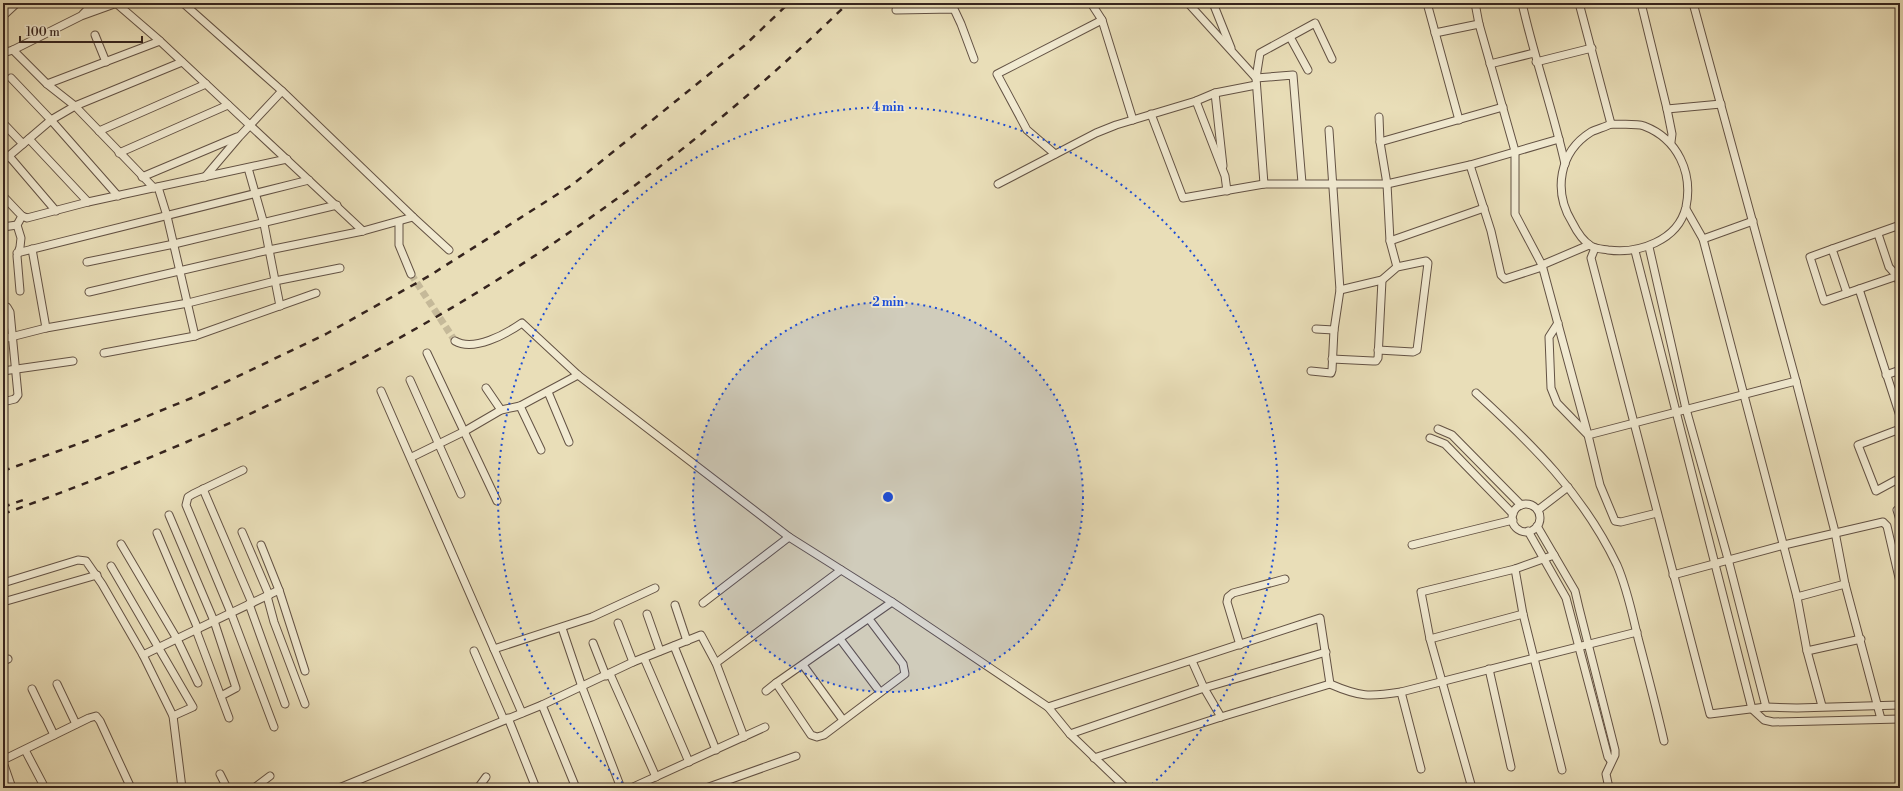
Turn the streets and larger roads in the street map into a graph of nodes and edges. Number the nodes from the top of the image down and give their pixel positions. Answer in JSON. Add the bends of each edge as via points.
{"nodes":[{"id":1,"x":16,"y":3,"type":"edge"},
{"id":2,"x":94,"y":3,"type":"edge"},
{"id":3,"x":116,"y":3,"type":"edge"},
{"id":4,"x":183,"y":3,"type":"edge"},
{"id":5,"x":903,"y":3,"type":"edge"},
{"id":6,"x":1091,"y":3,"type":"edge"},
{"id":7,"x":1188,"y":3,"type":"edge"},
{"id":8,"x":1213,"y":3,"type":"edge"},
{"id":9,"x":1427,"y":3,"type":"edge"},
{"id":10,"x":1475,"y":3,"type":"edge"},
{"id":11,"x":1522,"y":3,"type":"edge"},
{"id":12,"x":1580,"y":3,"type":"edge"},
{"id":13,"x":1641,"y":3,"type":"edge"},
{"id":14,"x":1693,"y":3,"type":"edge"},
{"id":15,"x":3,"y":16,"type":"edge"},
{"id":16,"x":81,"y":16,"type":"junction"},
{"id":17,"x":1102,"y":20,"type":"junction"},
{"id":18,"x":1479,"y":24,"type":"junction"},
{"id":19,"x":1435,"y":33,"type":"junction"},
{"id":20,"x":95,"y":35,"type":"dead end"},
{"id":21,"x":1290,"y":36,"type":"junction"},
{"id":22,"x":160,"y":41,"type":"junction"},
{"id":23,"x":1592,"y":48,"type":"junction"},
{"id":24,"x":13,"y":50,"type":"junction"},
{"id":25,"x":3,"y":53,"type":"edge"},
{"id":26,"x":1234,"y":53,"type":"junction"},
{"id":27,"x":1534,"y":53,"type":"junction"},
{"id":28,"x":974,"y":59,"type":"dead end"},
{"id":29,"x":1332,"y":59,"type":"dead end"},
{"id":30,"x":106,"y":62,"type":"junction"},
{"id":31,"x":182,"y":62,"type":"junction"},
{"id":32,"x":1536,"y":62,"type":"junction"},
{"id":33,"x":1490,"y":64,"type":"junction"},
{"id":34,"x":1308,"y":70,"type":"dead end"},
{"id":35,"x":11,"y":78,"type":"dead end"},
{"id":36,"x":1256,"y":81,"type":"junction"},
{"id":37,"x":47,"y":84,"type":"junction"},
{"id":38,"x":206,"y":84,"type":"junction"},
{"id":39,"x":282,"y":91,"type":"junction"},
{"id":40,"x":1215,"y":93,"type":"junction"},
{"id":41,"x":1196,"y":101,"type":"junction"},
{"id":42,"x":1721,"y":104,"type":"junction"},
{"id":43,"x":228,"y":105,"type":"junction"},
{"id":44,"x":75,"y":106,"type":"junction"},
{"id":45,"x":1502,"y":107,"type":"junction"},
{"id":46,"x":1667,"y":110,"type":"junction"},
{"id":47,"x":1151,"y":114,"type":"junction"},
{"id":48,"x":1379,"y":117,"type":"dead end"},
{"id":49,"x":51,"y":120,"type":"junction"},
{"id":50,"x":1133,"y":120,"type":"junction"},
{"id":51,"x":1459,"y":120,"type":"junction"},
{"id":52,"x":3,"y":123,"type":"edge"},
{"id":53,"x":1611,"y":124,"type":"junction"},
{"id":54,"x":250,"y":125,"type":"junction"},
{"id":55,"x":1329,"y":130,"type":"dead end"},
{"id":56,"x":99,"y":131,"type":"junction"},
{"id":57,"x":239,"y":137,"type":"junction"},
{"id":58,"x":29,"y":139,"type":"junction"},
{"id":59,"x":1559,"y":139,"type":"junction"},
{"id":60,"x":1380,"y":142,"type":"junction"},
{"id":61,"x":1671,"y":142,"type":"junction"},
{"id":62,"x":23,"y":144,"type":"junction"},
{"id":63,"x":1515,"y":151,"type":"junction"},
{"id":64,"x":119,"y":153,"type":"junction"},
{"id":65,"x":1055,"y":154,"type":"junction"},
{"id":66,"x":6,"y":159,"type":"edge"},
{"id":67,"x":287,"y":160,"type":"junction"},
{"id":68,"x":1565,"y":164,"type":"junction"},
{"id":69,"x":1470,"y":165,"type":"junction"},
{"id":70,"x":248,"y":168,"type":"junction"},
{"id":71,"x":1225,"y":176,"type":"junction"},
{"id":72,"x":142,"y":177,"type":"junction"},
{"id":73,"x":205,"y":177,"type":"junction"},
{"id":74,"x":309,"y":180,"type":"junction"},
{"id":75,"x":1302,"y":183,"type":"junction"},
{"id":76,"x":998,"y":184,"type":"dead end"},
{"id":77,"x":1264,"y":184,"type":"junction"},
{"id":78,"x":1386,"y":184,"type":"junction"},
{"id":79,"x":1332,"y":186,"type":"junction"},
{"id":80,"x":156,"y":188,"type":"junction"},
{"id":81,"x":1227,"y":191,"type":"junction"},
{"id":82,"x":255,"y":194,"type":"junction"},
{"id":83,"x":3,"y":196,"type":"edge"},
{"id":84,"x":118,"y":196,"type":"junction"},
{"id":85,"x":88,"y":202,"type":"junction"},
{"id":86,"x":337,"y":205,"type":"junction"},
{"id":87,"x":1484,"y":208,"type":"junction"},
{"id":88,"x":1686,"y":209,"type":"junction"},
{"id":89,"x":56,"y":211,"type":"junction"},
{"id":90,"x":22,"y":216,"type":"junction"},
{"id":91,"x":167,"y":216,"type":"junction"},
{"id":92,"x":413,"y":218,"type":"junction"},
{"id":93,"x":400,"y":222,"type":"junction"},
{"id":94,"x":1753,"y":222,"type":"junction"},
{"id":95,"x":264,"y":224,"type":"junction"},
{"id":96,"x":17,"y":225,"type":"junction"},
{"id":97,"x":1900,"y":225,"type":"edge"},
{"id":98,"x":3,"y":228,"type":"edge"},
{"id":99,"x":363,"y":231,"type":"junction"},
{"id":100,"x":1878,"y":234,"type":"junction"},
{"id":101,"x":1703,"y":239,"type":"junction"},
{"id":102,"x":1390,"y":241,"type":"junction"},
{"id":103,"x":174,"y":244,"type":"junction"},
{"id":104,"x":1592,"y":246,"type":"junction"},
{"id":105,"x":1649,"y":247,"type":"junction"},
{"id":106,"x":32,"y":249,"type":"junction"},
{"id":107,"x":1832,"y":249,"type":"junction"},
{"id":108,"x":269,"y":250,"type":"junction"},
{"id":109,"x":449,"y":250,"type":"dead end"},
{"id":110,"x":1635,"y":251,"type":"junction"},
{"id":111,"x":17,"y":253,"type":"junction"},
{"id":112,"x":87,"y":262,"type":"dead end"},
{"id":113,"x":1542,"y":266,"type":"junction"},
{"id":114,"x":1397,"y":267,"type":"junction"},
{"id":115,"x":340,"y":268,"type":"dead end"},
{"id":116,"x":180,"y":271,"type":"junction"},
{"id":117,"x":411,"y":274,"type":"tunnel mouth"},
{"id":118,"x":1899,"y":276,"type":"edge"},
{"id":119,"x":1382,"y":280,"type":"junction"},
{"id":120,"x":275,"y":281,"type":"junction"},
{"id":121,"x":1900,"y":284,"type":"edge"},
{"id":122,"x":1859,"y":289,"type":"junction"},
{"id":123,"x":1340,"y":290,"type":"junction"},
{"id":124,"x":20,"y":291,"type":"dead end"},
{"id":125,"x":88,"y":292,"type":"dead end"},
{"id":126,"x":1846,"y":292,"type":"junction"},
{"id":127,"x":316,"y":293,"type":"dead end"},
{"id":128,"x":188,"y":303,"type":"junction"},
{"id":129,"x":280,"y":306,"type":"junction"},
{"id":130,"x":3,"y":308,"type":"edge"},
{"id":131,"x":1558,"y":323,"type":"junction"},
{"id":132,"x":46,"y":328,"type":"junction"},
{"id":133,"x":1316,"y":329,"type":"dead end"},
{"id":134,"x":1334,"y":330,"type":"junction"},
{"id":135,"x":195,"y":336,"type":"junction"},
{"id":136,"x":13,"y":337,"type":"junction"},
{"id":137,"x":3,"y":339,"type":"edge"},
{"id":138,"x":455,"y":341,"type":"dead end"},
{"id":139,"x":1378,"y":350,"type":"junction"},
{"id":140,"x":104,"y":353,"type":"dead end"},
{"id":141,"x":427,"y":354,"type":"dead end"},
{"id":142,"x":1332,"y":359,"type":"junction"},
{"id":143,"x":74,"y":361,"type":"dead end"},
{"id":144,"x":15,"y":369,"type":"junction"},
{"id":145,"x":1900,"y":370,"type":"edge"},
{"id":146,"x":3,"y":371,"type":"edge"},
{"id":147,"x":1310,"y":371,"type":"dead end"},
{"id":148,"x":578,"y":375,"type":"junction"},
{"id":149,"x":1886,"y":375,"type":"junction"},
{"id":150,"x":410,"y":380,"type":"dead end"},
{"id":151,"x":1796,"y":381,"type":"junction"},
{"id":152,"x":486,"y":388,"type":"dead end"},
{"id":153,"x":381,"y":391,"type":"dead end"},
{"id":154,"x":548,"y":392,"type":"junction"},
{"id":155,"x":1476,"y":393,"type":"dead end"},
{"id":156,"x":1743,"y":394,"type":"junction"},
{"id":157,"x":3,"y":402,"type":"edge"},
{"id":158,"x":520,"y":406,"type":"junction"},
{"id":159,"x":1686,"y":409,"type":"junction"},
{"id":160,"x":500,"y":410,"type":"junction"},
{"id":161,"x":1676,"y":412,"type":"junction"},
{"id":162,"x":1900,"y":416,"type":"edge"},
{"id":163,"x":1635,"y":424,"type":"junction"},
{"id":164,"x":1900,"y":428,"type":"edge"},
{"id":165,"x":1438,"y":429,"type":"dead end"},
{"id":166,"x":465,"y":431,"type":"junction"},
{"id":167,"x":1588,"y":435,"type":"junction"},
{"id":168,"x":1430,"y":438,"type":"dead end"},
{"id":169,"x":569,"y":442,"type":"dead end"},
{"id":170,"x":439,"y":444,"type":"junction"},
{"id":171,"x":540,"y":450,"type":"dead end"},
{"id":172,"x":412,"y":457,"type":"junction"},
{"id":173,"x":243,"y":470,"type":"dead end"},
{"id":174,"x":1900,"y":478,"type":"edge"},
{"id":175,"x":1568,"y":487,"type":"junction"},
{"id":176,"x":203,"y":489,"type":"junction"},
{"id":177,"x":461,"y":494,"type":"dead end"},
{"id":178,"x":497,"y":501,"type":"dead end"},
{"id":179,"x":1521,"y":505,"type":"junction"},
{"id":180,"x":1538,"y":510,"type":"junction"},
{"id":181,"x":1898,"y":510,"type":"dead end"},
{"id":182,"x":1657,"y":513,"type":"junction"},
{"id":183,"x":169,"y":515,"type":"dead end"},
{"id":184,"x":1513,"y":517,"type":"junction"},
{"id":185,"x":1900,"y":520,"type":"edge"},
{"id":186,"x":1537,"y":526,"type":"junction"},
{"id":187,"x":1528,"y":531,"type":"junction"},
{"id":188,"x":242,"y":532,"type":"dead end"},
{"id":189,"x":1835,"y":532,"type":"junction"},
{"id":190,"x":157,"y":533,"type":"dead end"},
{"id":191,"x":789,"y":537,"type":"junction"},
{"id":192,"x":121,"y":544,"type":"dead end"},
{"id":193,"x":261,"y":545,"type":"dead end"},
{"id":194,"x":1412,"y":545,"type":"dead end"},
{"id":195,"x":1784,"y":545,"type":"junction"},
{"id":196,"x":1554,"y":555,"type":"junction"},
{"id":197,"x":1545,"y":559,"type":"junction"},
{"id":198,"x":1728,"y":559,"type":"junction"},
{"id":199,"x":1715,"y":563,"type":"junction"},
{"id":200,"x":111,"y":566,"type":"dead end"},
{"id":201,"x":1514,"y":569,"type":"junction"},
{"id":202,"x":841,"y":570,"type":"junction"},
{"id":203,"x":1673,"y":575,"type":"junction"},
{"id":204,"x":97,"y":576,"type":"junction"},
{"id":205,"x":1900,"y":578,"type":"edge"},
{"id":206,"x":1285,"y":579,"type":"dead end"},
{"id":207,"x":3,"y":583,"type":"edge"},
{"id":208,"x":1845,"y":584,"type":"junction"},
{"id":209,"x":655,"y":588,"type":"dead end"},
{"id":210,"x":279,"y":590,"type":"junction"},
{"id":211,"x":268,"y":595,"type":"junction"},
{"id":212,"x":1798,"y":597,"type":"junction"},
{"id":213,"x":3,"y":602,"type":"edge"},
{"id":214,"x":892,"y":602,"type":"junction"},
{"id":215,"x":250,"y":603,"type":"junction"},
{"id":216,"x":703,"y":603,"type":"dead end"},
{"id":217,"x":675,"y":605,"type":"dead end"},
{"id":218,"x":231,"y":613,"type":"junction"},
{"id":219,"x":647,"y":614,"type":"dead end"},
{"id":220,"x":1524,"y":614,"type":"junction"},
{"id":221,"x":868,"y":618,"type":"junction"},
{"id":222,"x":214,"y":621,"type":"junction"},
{"id":223,"x":618,"y":623,"type":"dead end"},
{"id":224,"x":562,"y":628,"type":"junction"},
{"id":225,"x":197,"y":629,"type":"junction"},
{"id":226,"x":1637,"y":632,"type":"junction"},
{"id":227,"x":177,"y":639,"type":"junction"},
{"id":228,"x":840,"y":639,"type":"junction"},
{"id":229,"x":1430,"y":639,"type":"junction"},
{"id":230,"x":1861,"y":639,"type":"junction"},
{"id":231,"x":687,"y":641,"type":"junction"},
{"id":232,"x":593,"y":643,"type":"dead end"},
{"id":233,"x":1240,"y":645,"type":"junction"},
{"id":234,"x":1589,"y":645,"type":"junction"},
{"id":235,"x":674,"y":646,"type":"junction"},
{"id":236,"x":160,"y":647,"type":"junction"},
{"id":237,"x":1579,"y":648,"type":"junction"},
{"id":238,"x":494,"y":649,"type":"junction"},
{"id":239,"x":474,"y":651,"type":"dead end"},
{"id":240,"x":660,"y":651,"type":"junction"},
{"id":241,"x":1807,"y":651,"type":"junction"},
{"id":242,"x":1326,"y":652,"type":"junction"},
{"id":243,"x":143,"y":655,"type":"junction"},
{"id":244,"x":644,"y":658,"type":"junction"},
{"id":245,"x":1534,"y":658,"type":"junction"},
{"id":246,"x":1192,"y":661,"type":"junction"},
{"id":247,"x":633,"y":662,"type":"junction"},
{"id":248,"x":716,"y":663,"type":"junction"},
{"id":249,"x":803,"y":665,"type":"junction"},
{"id":250,"x":1489,"y":669,"type":"junction"},
{"id":251,"x":305,"y":671,"type":"dead end"},
{"id":252,"x":608,"y":675,"type":"junction"},
{"id":253,"x":1442,"y":681,"type":"junction"},
{"id":254,"x":198,"y":683,"type":"dead end"},
{"id":255,"x":776,"y":683,"type":"junction"},
{"id":256,"x":57,"y":684,"type":"dead end"},
{"id":257,"x":1330,"y":684,"type":"junction"},
{"id":258,"x":582,"y":687,"type":"junction"},
{"id":259,"x":1204,"y":688,"type":"junction"},
{"id":260,"x":32,"y":689,"type":"dead end"},
{"id":261,"x":766,"y":691,"type":"dead end"},
{"id":262,"x":880,"y":692,"type":"junction"},
{"id":263,"x":1401,"y":692,"type":"junction"},
{"id":264,"x":221,"y":696,"type":"junction"},
{"id":265,"x":285,"y":704,"type":"dead end"},
{"id":266,"x":305,"y":704,"type":"dead end"},
{"id":267,"x":542,"y":705,"type":"junction"},
{"id":268,"x":1900,"y":705,"type":"edge"},
{"id":269,"x":1822,"y":706,"type":"junction"},
{"id":270,"x":1048,"y":707,"type":"junction"},
{"id":271,"x":1766,"y":707,"type":"junction"},
{"id":272,"x":1879,"y":707,"type":"junction"},
{"id":273,"x":1752,"y":709,"type":"junction"},
{"id":274,"x":522,"y":713,"type":"junction"},
{"id":275,"x":173,"y":716,"type":"junction"},
{"id":276,"x":1221,"y":717,"type":"junction"},
{"id":277,"x":229,"y":718,"type":"dead end"},
{"id":278,"x":506,"y":719,"type":"junction"},
{"id":279,"x":1881,"y":719,"type":"junction"},
{"id":280,"x":1900,"y":719,"type":"edge"},
{"id":281,"x":843,"y":720,"type":"junction"},
{"id":282,"x":76,"y":724,"type":"junction"},
{"id":283,"x":274,"y":727,"type":"dead end"},
{"id":284,"x":765,"y":727,"type":"dead end"},
{"id":285,"x":1070,"y":734,"type":"junction"},
{"id":286,"x":54,"y":735,"type":"junction"},
{"id":287,"x":744,"y":737,"type":"junction"},
{"id":288,"x":1664,"y":741,"type":"dead end"},
{"id":289,"x":25,"y":750,"type":"junction"},
{"id":290,"x":716,"y":750,"type":"junction"},
{"id":291,"x":796,"y":756,"type":"dead end"},
{"id":292,"x":1094,"y":758,"type":"junction"},
{"id":293,"x":3,"y":761,"type":"edge"},
{"id":294,"x":1612,"y":761,"type":"junction"},
{"id":295,"x":689,"y":762,"type":"junction"},
{"id":296,"x":1511,"y":767,"type":"dead end"},
{"id":297,"x":1421,"y":769,"type":"dead end"},
{"id":298,"x":1562,"y":770,"type":"dead end"},
{"id":299,"x":220,"y":774,"type":"dead end"},
{"id":300,"x":270,"y":776,"type":"dead end"},
{"id":301,"x":486,"y":777,"type":"dead end"},
{"id":302,"x":656,"y":777,"type":"junction"},
{"id":303,"x":12,"y":788,"type":"edge"},
{"id":304,"x":45,"y":788,"type":"edge"},
{"id":305,"x":131,"y":788,"type":"edge"},
{"id":306,"x":182,"y":788,"type":"edge"},
{"id":307,"x":227,"y":788,"type":"edge"},
{"id":308,"x":254,"y":788,"type":"edge"},
{"id":309,"x":339,"y":788,"type":"edge"},
{"id":310,"x":478,"y":788,"type":"edge"},
{"id":311,"x":536,"y":788,"type":"edge"},
{"id":312,"x":576,"y":788,"type":"edge"},
{"id":313,"x":621,"y":788,"type":"edge"},
{"id":314,"x":631,"y":788,"type":"edge"},
{"id":315,"x":706,"y":788,"type":"edge"},
{"id":316,"x":1126,"y":788,"type":"edge"},
{"id":317,"x":1472,"y":788,"type":"edge"},
{"id":318,"x":1609,"y":788,"type":"edge"}],
"edges":[{"from":1,"to":15,"type":"street"},
{"from":2,"to":16,"type":"street"},
{"from":3,"to":16,"type":"street"},
{"from":3,"to":22,"type":"street"},
{"from":4,"to":39,"type":"street"},
{"from":5,"to":28,"type":"street","via":[[896,10],[954,9]]},
{"from":6,"to":17,"type":"street"},
{"from":7,"to":26,"type":"street"},
{"from":8,"to":26,"type":"street"},
{"from":9,"to":19,"type":"street"},
{"from":10,"to":18,"type":"street"},
{"from":11,"to":27,"type":"street"},
{"from":12,"to":23,"type":"street"},
{"from":13,"to":46,"type":"street"},
{"from":14,"to":42,"type":"street"},
{"from":16,"to":24,"type":"street"},
{"from":17,"to":50,"type":"street"},
{"from":17,"to":65,"type":"street","via":[[997,74],[1027,130]]},
{"from":18,"to":19,"type":"street"},
{"from":18,"to":33,"type":"street"},
{"from":19,"to":51,"type":"street"},
{"from":20,"to":30,"type":"street"},
{"from":21,"to":29,"type":"street","via":[[1315,23]]},
{"from":21,"to":34,"type":"street"},
{"from":21,"to":36,"type":"street","via":[[1260,53]]},
{"from":22,"to":30,"type":"street"},
{"from":22,"to":31,"type":"street"},
{"from":23,"to":32,"type":"street"},
{"from":23,"to":53,"type":"street"},
{"from":24,"to":25,"type":"street"},
{"from":24,"to":37,"type":"street"},
{"from":26,"to":36,"type":"street"},
{"from":27,"to":32,"type":"street"},
{"from":27,"to":33,"type":"street"},
{"from":30,"to":37,"type":"street"},
{"from":31,"to":38,"type":"street"},
{"from":31,"to":44,"type":"street"},
{"from":32,"to":59,"type":"street"},
{"from":33,"to":45,"type":"street"},
{"from":35,"to":49,"type":"street"},
{"from":36,"to":40,"type":"street"},
{"from":36,"to":75,"type":"street","via":[[1293,76]]},
{"from":36,"to":77,"type":"street"},
{"from":37,"to":44,"type":"street"},
{"from":38,"to":43,"type":"street"},
{"from":38,"to":56,"type":"street"},
{"from":39,"to":54,"type":"street"},
{"from":39,"to":92,"type":"street"},
{"from":40,"to":41,"type":"street"},
{"from":40,"to":71,"type":"street"},
{"from":41,"to":47,"type":"street"},
{"from":41,"to":71,"type":"street"},
{"from":42,"to":46,"type":"street"},
{"from":42,"to":94,"type":"street"},
{"from":43,"to":54,"type":"street"},
{"from":43,"to":64,"type":"street"},
{"from":44,"to":49,"type":"street"},
{"from":44,"to":56,"type":"street"},
{"from":45,"to":51,"type":"street"},
{"from":45,"to":63,"type":"street"},
{"from":46,"to":61,"type":"street"},
{"from":47,"to":50,"type":"street"},
{"from":47,"to":81,"type":"street","via":[[1183,198]]},
{"from":48,"to":60,"type":"street"},
{"from":49,"to":58,"type":"street"},
{"from":49,"to":84,"type":"street"},
{"from":50,"to":65,"type":"street","via":[[1096,133]]},
{"from":51,"to":60,"type":"street"},
{"from":52,"to":62,"type":"street"},
{"from":53,"to":61,"type":"street","via":[[1644,126]]},
{"from":53,"to":68,"type":"street","via":[[1592,132],[1575,146]]},
{"from":54,"to":57,"type":"street"},
{"from":54,"to":67,"type":"street"},
{"from":55,"to":79,"type":"street"},
{"from":56,"to":64,"type":"street"},
{"from":57,"to":72,"type":"street"},
{"from":57,"to":73,"type":"street"},
{"from":58,"to":62,"type":"street"},
{"from":58,"to":85,"type":"street"},
{"from":59,"to":63,"type":"street"},
{"from":59,"to":68,"type":"street"},
{"from":60,"to":78,"type":"street"},
{"from":61,"to":88,"type":"street","via":[[1685,172],[1688,187]]},
{"from":62,"to":66,"type":"street"},
{"from":63,"to":69,"type":"street"},
{"from":63,"to":113,"type":"street","via":[[1515,214]]},
{"from":64,"to":72,"type":"street"},
{"from":65,"to":76,"type":"street"},
{"from":66,"to":89,"type":"street"},
{"from":67,"to":70,"type":"street"},
{"from":67,"to":74,"type":"street"},
{"from":68,"to":104,"type":"street","via":[[1560,187],[1564,210],[1576,229]]},
{"from":69,"to":78,"type":"street"},
{"from":69,"to":87,"type":"street"},
{"from":70,"to":73,"type":"street"},
{"from":70,"to":82,"type":"street"},
{"from":71,"to":81,"type":"street"},
{"from":72,"to":80,"type":"street"},
{"from":73,"to":80,"type":"street"},
{"from":74,"to":82,"type":"street"},
{"from":74,"to":86,"type":"street"},
{"from":75,"to":77,"type":"street"},
{"from":75,"to":79,"type":"street"},
{"from":77,"to":81,"type":"street"},
{"from":78,"to":79,"type":"street"},
{"from":78,"to":102,"type":"street"},
{"from":79,"to":123,"type":"street"},
{"from":80,"to":84,"type":"street"},
{"from":80,"to":91,"type":"street"},
{"from":82,"to":91,"type":"street"},
{"from":82,"to":95,"type":"street"},
{"from":83,"to":90,"type":"street"},
{"from":84,"to":85,"type":"street"},
{"from":85,"to":89,"type":"street"},
{"from":86,"to":95,"type":"street"},
{"from":86,"to":99,"type":"street"},
{"from":87,"to":102,"type":"street"},
{"from":87,"to":113,"type":"street","via":[[1500,275],[1505,279]]},
{"from":88,"to":101,"type":"street"},
{"from":88,"to":105,"type":"street","via":[[1677,225]]},
{"from":89,"to":90,"type":"street","via":[[27,218]]},
{"from":90,"to":96,"type":"street"},
{"from":91,"to":103,"type":"street"},
{"from":91,"to":106,"type":"street"},
{"from":92,"to":93,"type":"street"},
{"from":92,"to":109,"type":"street"},
{"from":93,"to":99,"type":"street"},
{"from":93,"to":117,"type":"street","via":[[399,245]]},
{"from":94,"to":101,"type":"street"},
{"from":94,"to":151,"type":"street"},
{"from":95,"to":103,"type":"street"},
{"from":95,"to":108,"type":"street"},
{"from":96,"to":98,"type":"street"},
{"from":96,"to":111,"type":"street","via":[[21,238]]},
{"from":97,"to":100,"type":"street"},
{"from":99,"to":108,"type":"street"},
{"from":100,"to":107,"type":"street"},
{"from":100,"to":118,"type":"street","via":[[1889,267]]},
{"from":101,"to":156,"type":"street"},
{"from":102,"to":114,"type":"street"},
{"from":103,"to":112,"type":"street"},
{"from":103,"to":116,"type":"street"},
{"from":104,"to":110,"type":"street","via":[[1614,251]]},
{"from":104,"to":113,"type":"street"},
{"from":104,"to":163,"type":"street","via":[[1590,258]]},
{"from":105,"to":110,"type":"street"},
{"from":105,"to":159,"type":"street"},
{"from":106,"to":111,"type":"street"},
{"from":106,"to":132,"type":"street"},
{"from":107,"to":126,"type":"street"},
{"from":107,"to":126,"type":"street","via":[[1810,257],[1824,301]]},
{"from":108,"to":116,"type":"street"},
{"from":108,"to":120,"type":"street"},
{"from":110,"to":161,"type":"street"},
{"from":111,"to":124,"type":"street"},
{"from":113,"to":131,"type":"street"},
{"from":114,"to":119,"type":"street"},
{"from":114,"to":139,"type":"street","via":[[1423,261],[1428,264],[1418,347],[1413,352]]},
{"from":115,"to":120,"type":"street"},
{"from":116,"to":125,"type":"street"},
{"from":116,"to":128,"type":"street"},
{"from":118,"to":121,"type":"street"},
{"from":118,"to":122,"type":"street"},
{"from":119,"to":123,"type":"street"},
{"from":119,"to":139,"type":"street"},
{"from":120,"to":128,"type":"street"},
{"from":120,"to":129,"type":"street"},
{"from":122,"to":126,"type":"street"},
{"from":122,"to":149,"type":"street"},
{"from":123,"to":134,"type":"street"},
{"from":127,"to":129,"type":"street"},
{"from":128,"to":132,"type":"street"},
{"from":128,"to":135,"type":"street"},
{"from":129,"to":135,"type":"street"},
{"from":130,"to":136,"type":"street","via":[[10,309]]},
{"from":131,"to":167,"type":"street"},
{"from":131,"to":167,"type":"street","via":[[1549,337],[1551,388],[1557,403]]},
{"from":132,"to":136,"type":"street"},
{"from":133,"to":134,"type":"street"},
{"from":134,"to":142,"type":"street"},
{"from":135,"to":140,"type":"street"},
{"from":136,"to":137,"type":"street"},
{"from":136,"to":144,"type":"street"},
{"from":138,"to":148,"type":"street","via":[[472,344],[494,339],[522,323]]},
{"from":139,"to":142,"type":"street","via":[[1376,361]]},
{"from":141,"to":166,"type":"street"},
{"from":142,"to":147,"type":"street","via":[[1331,373]]},
{"from":143,"to":144,"type":"street"},
{"from":144,"to":146,"type":"street"},
{"from":144,"to":157,"type":"street","via":[[18,396]]},
{"from":145,"to":149,"type":"street"},
{"from":148,"to":154,"type":"street"},
{"from":148,"to":191,"type":"street"},
{"from":149,"to":162,"type":"street"},
{"from":150,"to":170,"type":"street"},
{"from":151,"to":156,"type":"street"},
{"from":151,"to":189,"type":"street"},
{"from":152,"to":160,"type":"street"},
{"from":153,"to":172,"type":"street"},
{"from":154,"to":158,"type":"street"},
{"from":154,"to":169,"type":"street"},
{"from":155,"to":175,"type":"street","via":[[1518,431]]},
{"from":156,"to":159,"type":"street"},
{"from":156,"to":195,"type":"street"},
{"from":158,"to":160,"type":"street"},
{"from":158,"to":171,"type":"street"},
{"from":159,"to":161,"type":"street"},
{"from":159,"to":198,"type":"street"},
{"from":160,"to":166,"type":"street"},
{"from":161,"to":163,"type":"street"},
{"from":161,"to":199,"type":"street"},
{"from":163,"to":167,"type":"street"},
{"from":163,"to":182,"type":"street"},
{"from":164,"to":174,"type":"street","via":[[1858,445],[1876,490]]},
{"from":165,"to":179,"type":"street","via":[[1452,435]]},
{"from":166,"to":170,"type":"street"},
{"from":166,"to":178,"type":"street"},
{"from":167,"to":182,"type":"street","via":[[1600,485],[1615,521],[1621,522]]},
{"from":168,"to":184,"type":"street","via":[[1445,444]]},
{"from":170,"to":172,"type":"street"},
{"from":170,"to":177,"type":"street"},
{"from":172,"to":238,"type":"street"},
{"from":173,"to":176,"type":"street"},
{"from":175,"to":180,"type":"street"},
{"from":175,"to":226,"type":"street","via":[[1617,566]]},
{"from":176,"to":215,"type":"street"},
{"from":176,"to":218,"type":"street","via":[[188,497],[186,505]]},
{"from":179,"to":180,"type":"street","via":[[1527,504]]},
{"from":179,"to":184,"type":"street"},
{"from":180,"to":186,"type":"street","via":[[1540,518]]},
{"from":181,"to":185,"type":"street"},
{"from":182,"to":203,"type":"street"},
{"from":183,"to":222,"type":"street"},
{"from":184,"to":187,"type":"street","via":[[1518,528]]},
{"from":184,"to":194,"type":"street"},
{"from":186,"to":187,"type":"street"},
{"from":186,"to":196,"type":"street"},
{"from":187,"to":197,"type":"street"},
{"from":188,"to":211,"type":"street"},
{"from":189,"to":195,"type":"street"},
{"from":189,"to":205,"type":"street","via":[[1883,522],[1887,526]]},
{"from":189,"to":208,"type":"street"},
{"from":190,"to":225,"type":"street"},
{"from":191,"to":202,"type":"street"},
{"from":191,"to":216,"type":"street"},
{"from":192,"to":227,"type":"street"},
{"from":193,"to":210,"type":"street"},
{"from":195,"to":198,"type":"street"},
{"from":195,"to":212,"type":"street"},
{"from":196,"to":197,"type":"street"},
{"from":196,"to":234,"type":"street","via":[[1575,591]]},
{"from":197,"to":201,"type":"street"},
{"from":197,"to":237,"type":"street","via":[[1566,598]]},
{"from":198,"to":199,"type":"street"},
{"from":198,"to":271,"type":"street"},
{"from":199,"to":203,"type":"street"},
{"from":199,"to":273,"type":"street"},
{"from":200,"to":236,"type":"street"},
{"from":201,"to":220,"type":"street"},
{"from":201,"to":229,"type":"street","via":[[1421,592]]},
{"from":202,"to":214,"type":"street"},
{"from":202,"to":248,"type":"street"},
{"from":203,"to":273,"type":"street","via":[[1708,711],[1714,715]]},
{"from":204,"to":207,"type":"street","via":[[86,561],[78,560]]},
{"from":204,"to":213,"type":"street"},
{"from":204,"to":243,"type":"street"},
{"from":206,"to":233,"type":"street","via":[[1233,592],[1228,597],[1227,602]]},
{"from":208,"to":212,"type":"street"},
{"from":208,"to":230,"type":"street"},
{"from":209,"to":224,"type":"street"},
{"from":210,"to":211,"type":"street"},
{"from":210,"to":251,"type":"street"},
{"from":211,"to":215,"type":"street"},
{"from":211,"to":266,"type":"street","via":[[274,622]]},
{"from":212,"to":241,"type":"street"},
{"from":214,"to":221,"type":"street"},
{"from":214,"to":270,"type":"street"},
{"from":215,"to":218,"type":"street"},
{"from":215,"to":265,"type":"street"},
{"from":217,"to":231,"type":"street"},
{"from":218,"to":222,"type":"street"},
{"from":218,"to":283,"type":"street"},
{"from":219,"to":240,"type":"street"},
{"from":220,"to":229,"type":"street"},
{"from":220,"to":245,"type":"street"},
{"from":221,"to":228,"type":"street"},
{"from":221,"to":262,"type":"street","via":[[905,669],[905,674]]},
{"from":222,"to":225,"type":"street"},
{"from":222,"to":264,"type":"street","via":[[236,688]]},
{"from":223,"to":247,"type":"street"},
{"from":224,"to":238,"type":"street"},
{"from":224,"to":258,"type":"street"},
{"from":225,"to":227,"type":"street"},
{"from":225,"to":264,"type":"street"},
{"from":226,"to":234,"type":"street"},
{"from":226,"to":288,"type":"street"},
{"from":227,"to":236,"type":"street"},
{"from":227,"to":254,"type":"street"},
{"from":228,"to":249,"type":"street"},
{"from":228,"to":262,"type":"street"},
{"from":229,"to":253,"type":"street"},
{"from":230,"to":241,"type":"street"},
{"from":230,"to":272,"type":"street"},
{"from":231,"to":235,"type":"street"},
{"from":231,"to":248,"type":"street","via":[[701,635]]},
{"from":232,"to":252,"type":"street"},
{"from":233,"to":242,"type":"street","via":[[1320,618]]},
{"from":233,"to":246,"type":"street"},
{"from":234,"to":237,"type":"street"},
{"from":234,"to":294,"type":"street","via":[[1615,745],[1616,755]]},
{"from":235,"to":240,"type":"street"},
{"from":235,"to":290,"type":"street"},
{"from":236,"to":243,"type":"street"},
{"from":236,"to":275,"type":"street","via":[[193,707]]},
{"from":237,"to":245,"type":"street"},
{"from":237,"to":294,"type":"street","via":[[1608,757]]},
{"from":238,"to":274,"type":"street"},
{"from":239,"to":278,"type":"street"},
{"from":240,"to":244,"type":"street"},
{"from":241,"to":269,"type":"street"},
{"from":242,"to":257,"type":"street"},
{"from":242,"to":259,"type":"street"},
{"from":243,"to":275,"type":"street"},
{"from":244,"to":247,"type":"street"},
{"from":244,"to":295,"type":"street"},
{"from":245,"to":250,"type":"street"},
{"from":245,"to":298,"type":"street"},
{"from":246,"to":259,"type":"street"},
{"from":246,"to":270,"type":"street"},
{"from":247,"to":252,"type":"street"},
{"from":248,"to":287,"type":"street"},
{"from":249,"to":255,"type":"street"},
{"from":249,"to":281,"type":"street"},
{"from":250,"to":253,"type":"street"},
{"from":250,"to":296,"type":"street"},
{"from":252,"to":258,"type":"street"},
{"from":252,"to":302,"type":"street"},
{"from":253,"to":263,"type":"street"},
{"from":253,"to":317,"type":"street"},
{"from":255,"to":261,"type":"street"},
{"from":255,"to":281,"type":"street","via":[[811,735],[824,735]]},
{"from":256,"to":282,"type":"street"},
{"from":257,"to":263,"type":"street","via":[[1347,692],[1365,696]]},
{"from":257,"to":276,"type":"street"},
{"from":258,"to":267,"type":"street"},
{"from":258,"to":313,"type":"street"},
{"from":259,"to":276,"type":"street"},
{"from":259,"to":285,"type":"street"},
{"from":260,"to":286,"type":"street"},
{"from":262,"to":281,"type":"street"},
{"from":263,"to":297,"type":"street"},
{"from":264,"to":277,"type":"street"},
{"from":267,"to":274,"type":"street"},
{"from":267,"to":312,"type":"street"},
{"from":268,"to":272,"type":"street"},
{"from":269,"to":271,"type":"street"},
{"from":269,"to":272,"type":"street"},
{"from":270,"to":285,"type":"street"},
{"from":271,"to":273,"type":"street"},
{"from":272,"to":279,"type":"street"},
{"from":273,"to":279,"type":"street","via":[[1764,720],[1773,722]]},
{"from":274,"to":278,"type":"street"},
{"from":275,"to":306,"type":"street"},
{"from":276,"to":292,"type":"street"},
{"from":278,"to":309,"type":"street"},
{"from":278,"to":311,"type":"street"},
{"from":279,"to":280,"type":"street"},
{"from":282,"to":286,"type":"street"},
{"from":282,"to":305,"type":"street","via":[[93,716],[98,718]]},
{"from":284,"to":287,"type":"street"},
{"from":285,"to":292,"type":"street"},
{"from":286,"to":289,"type":"street"},
{"from":287,"to":290,"type":"street"},
{"from":289,"to":293,"type":"street"},
{"from":289,"to":304,"type":"street"},
{"from":290,"to":295,"type":"street"},
{"from":291,"to":315,"type":"street"},
{"from":292,"to":316,"type":"street"},
{"from":293,"to":303,"type":"street"},
{"from":294,"to":318,"type":"street","via":[[1606,774]]},
{"from":295,"to":302,"type":"street"},
{"from":299,"to":307,"type":"street"},
{"from":300,"to":308,"type":"street"},
{"from":301,"to":310,"type":"street"},
{"from":302,"to":314,"type":"street"}]}
